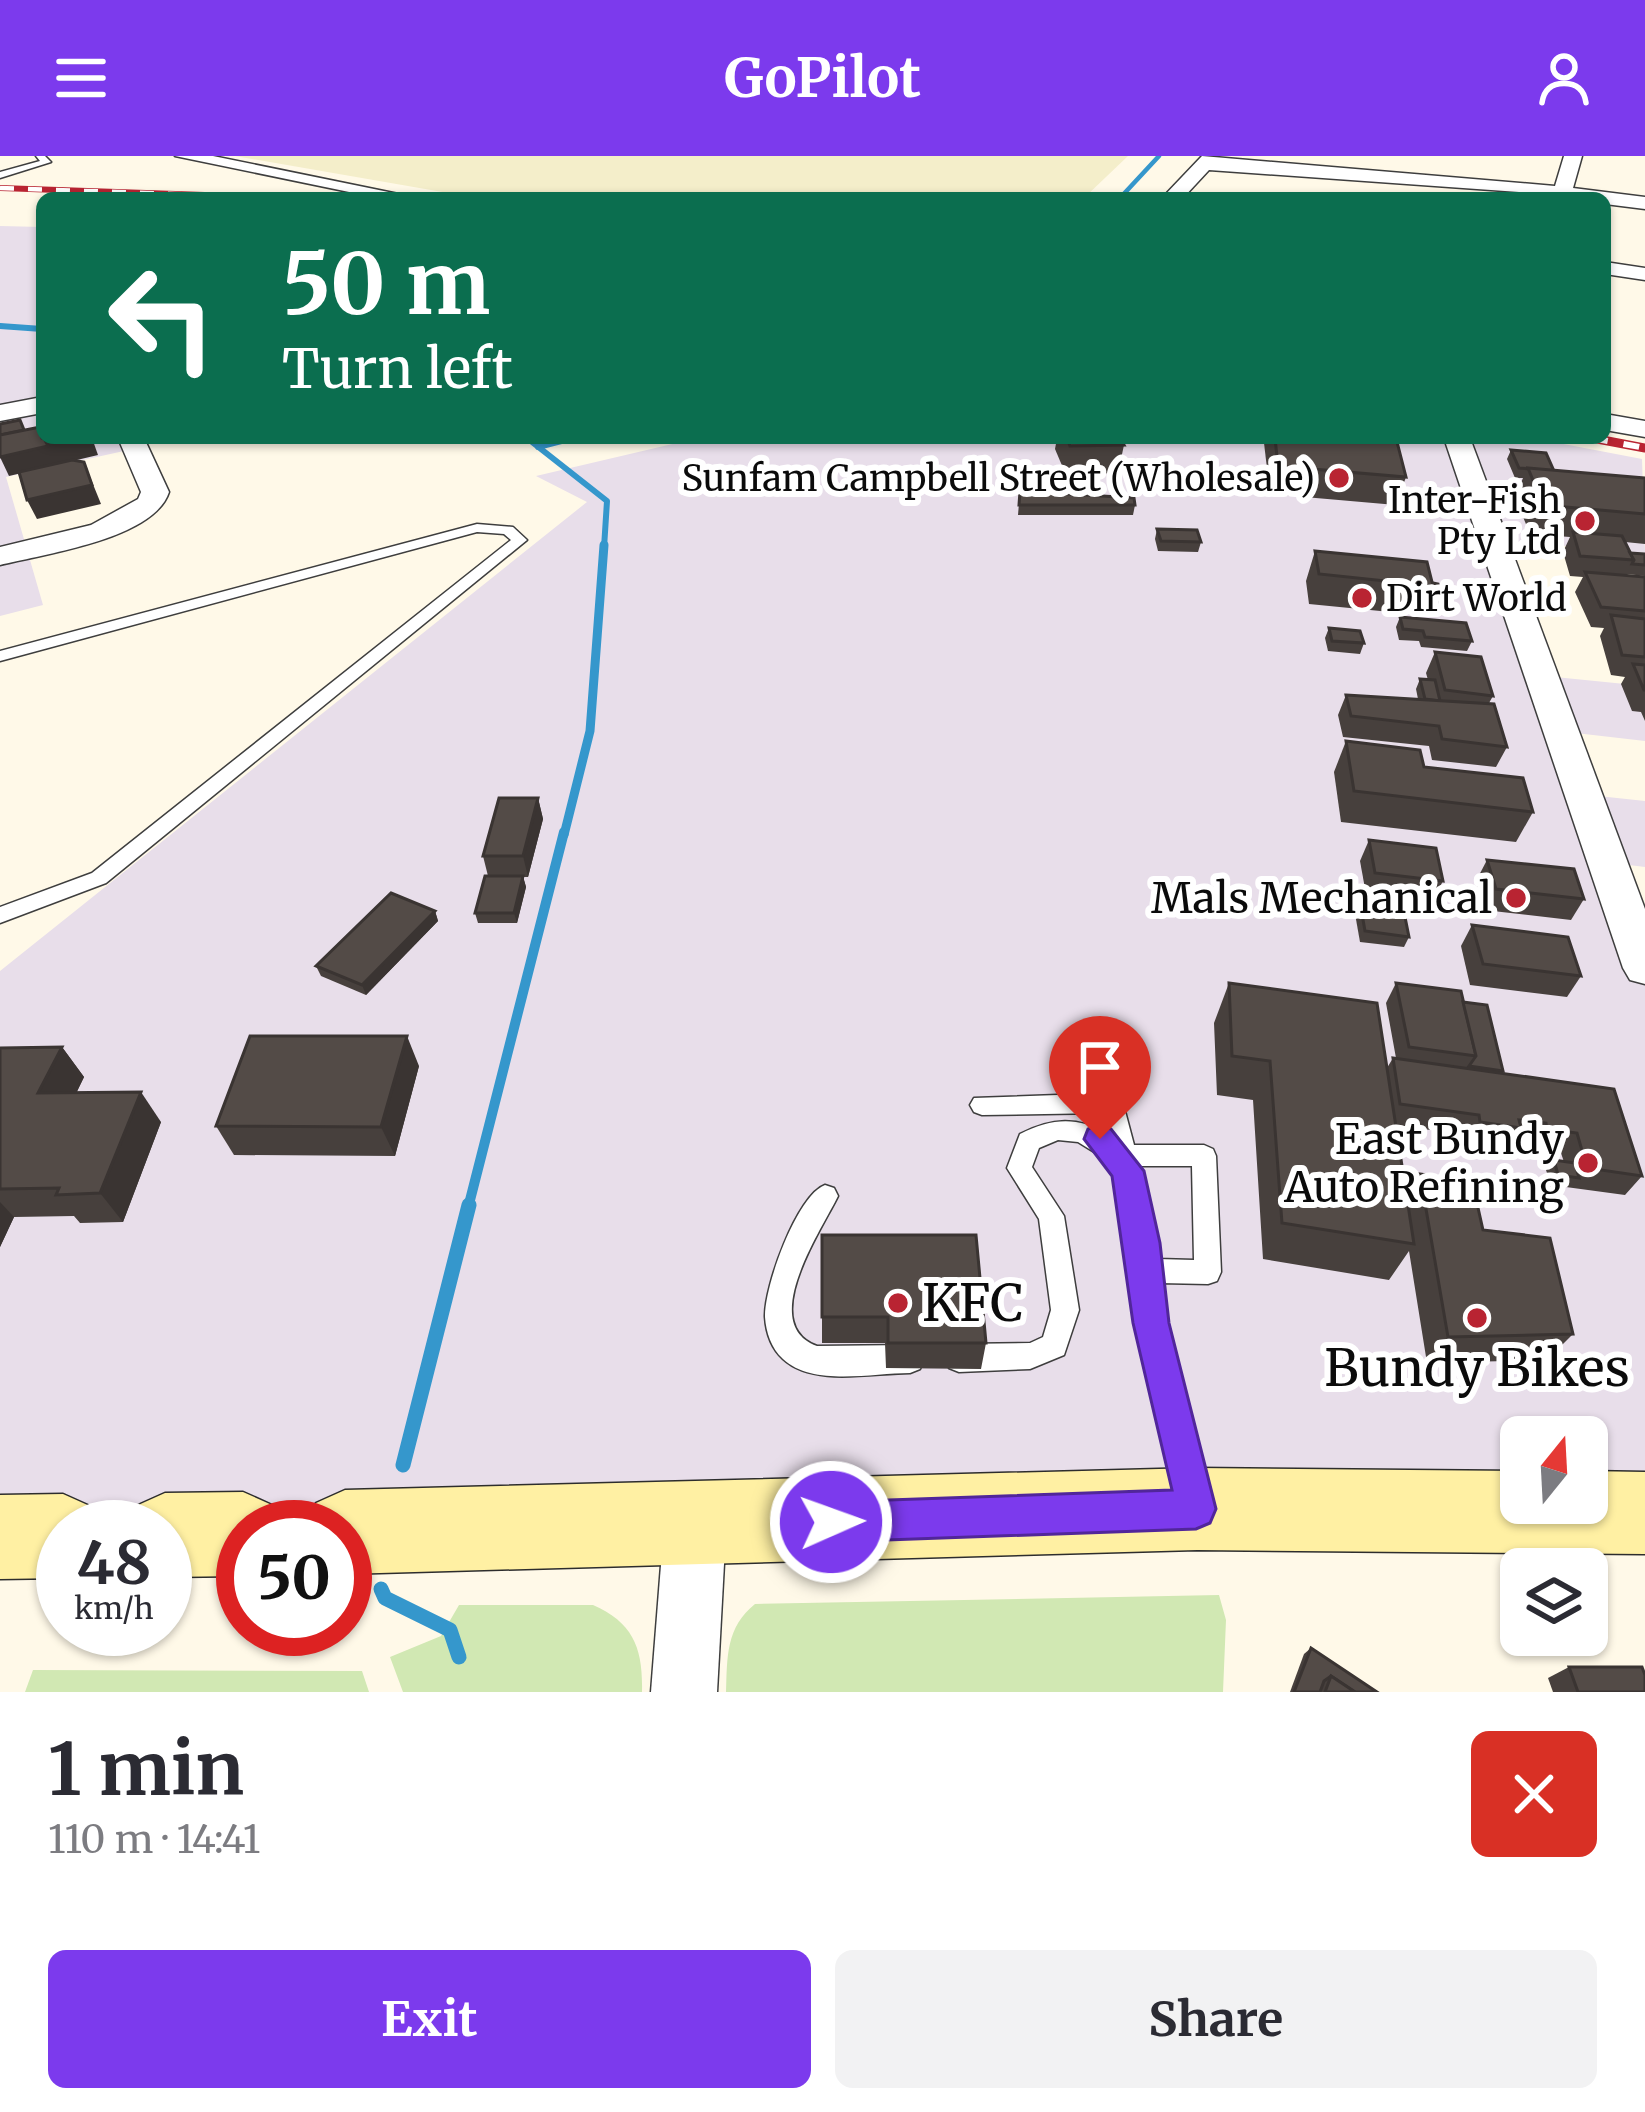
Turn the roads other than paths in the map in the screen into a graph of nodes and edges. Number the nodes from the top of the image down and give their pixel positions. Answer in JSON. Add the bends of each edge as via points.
{"nodes":[{"id":1,"x":40,"y":156,"type":"edge"},
{"id":2,"x":184,"y":156,"type":"edge"},
{"id":3,"x":1573,"y":156,"type":"edge"},
{"id":4,"x":1209,"y":160,"type":"edge"},
{"id":5,"x":0,"y":175,"type":"edge"},
{"id":6,"x":1563,"y":191,"type":"junction"},
{"id":7,"x":376,"y":192,"type":"edge"},
{"id":8,"x":1178,"y":192,"type":"edge"},
{"id":9,"x":1570,"y":192,"type":"edge"},
{"id":10,"x":1611,"y":197,"type":"edge"},
{"id":11,"x":1645,"y":202,"type":"edge"},
{"id":12,"x":1611,"y":269,"type":"edge"},
{"id":13,"x":1645,"y":274,"type":"edge"},
{"id":14,"x":36,"y":406,"type":"edge"},
{"id":15,"x":0,"y":413,"type":"edge"},
{"id":16,"x":1611,"y":423,"type":"edge"},
{"id":17,"x":1645,"y":429,"type":"edge"},
{"id":18,"x":133,"y":444,"type":"edge"},
{"id":19,"x":1459,"y":444,"type":"edge"},
{"id":20,"x":0,"y":556,"type":"edge"},
{"id":21,"x":0,"y":656,"type":"edge"},
{"id":22,"x":0,"y":915,"type":"edge"},
{"id":23,"x":1645,"y":968,"type":"edge"},
{"id":24,"x":982,"y":1105,"type":"dead end"},
{"id":25,"x":1125,"y":1162,"type":"junction"},
{"id":26,"x":825,"y":1196,"type":"dead end"},
{"id":27,"x":1146,"y":1271,"type":"junction"},
{"id":28,"x":1196,"y":1509,"type":"junction"},
{"id":29,"x":1645,"y":1513,"type":"edge"},
{"id":30,"x":694,"y":1527,"type":"junction"},
{"id":31,"x":372,"y":1532,"type":"edge"},
{"id":32,"x":36,"y":1536,"type":"edge"},
{"id":33,"x":0,"y":1537,"type":"edge"},
{"id":34,"x":684,"y":1692,"type":"edge"}],
"edges":[{"from":1,"to":5,"type":"lane","via":[[47,162],[38,168]]},
{"from":2,"to":7,"type":"street"},
{"from":3,"to":6,"type":"street"},
{"from":4,"to":6,"type":"street"},
{"from":4,"to":8,"type":"street"},
{"from":6,"to":9,"type":"street"},
{"from":10,"to":11,"type":"street"},
{"from":12,"to":13,"type":"street"},
{"from":14,"to":15,"type":"street"},
{"from":16,"to":17,"type":"street"},
{"from":18,"to":20,"type":"street","via":[[155,492],[144,509],[101,531]]},
{"from":19,"to":23,"type":"street"},
{"from":21,"to":22,"type":"lane","via":[[477,528],[508,530],[520,540],[99,878]]},
{"from":24,"to":25,"type":"lane","via":[[1113,1103]]},
{"from":25,"to":26,"type":"lane","via":[[1100,1139],[1070,1129],[1040,1134],[1023,1149],[1024,1180],[1051,1216],[1066,1324],[1054,1346],[1016,1358],[816,1360],[789,1346],[777,1301]]},
{"from":25,"to":27,"type":"lane"},
{"from":25,"to":27,"type":"lane","via":[[1204,1156],[1208,1272]]},
{"from":27,"to":28,"type":"lane"},
{"from":28,"to":29,"type":"main road"},
{"from":28,"to":30,"type":"main road"},
{"from":30,"to":31,"type":"main road"},
{"from":30,"to":34,"type":"street"},
{"from":32,"to":33,"type":"main road"}]}
